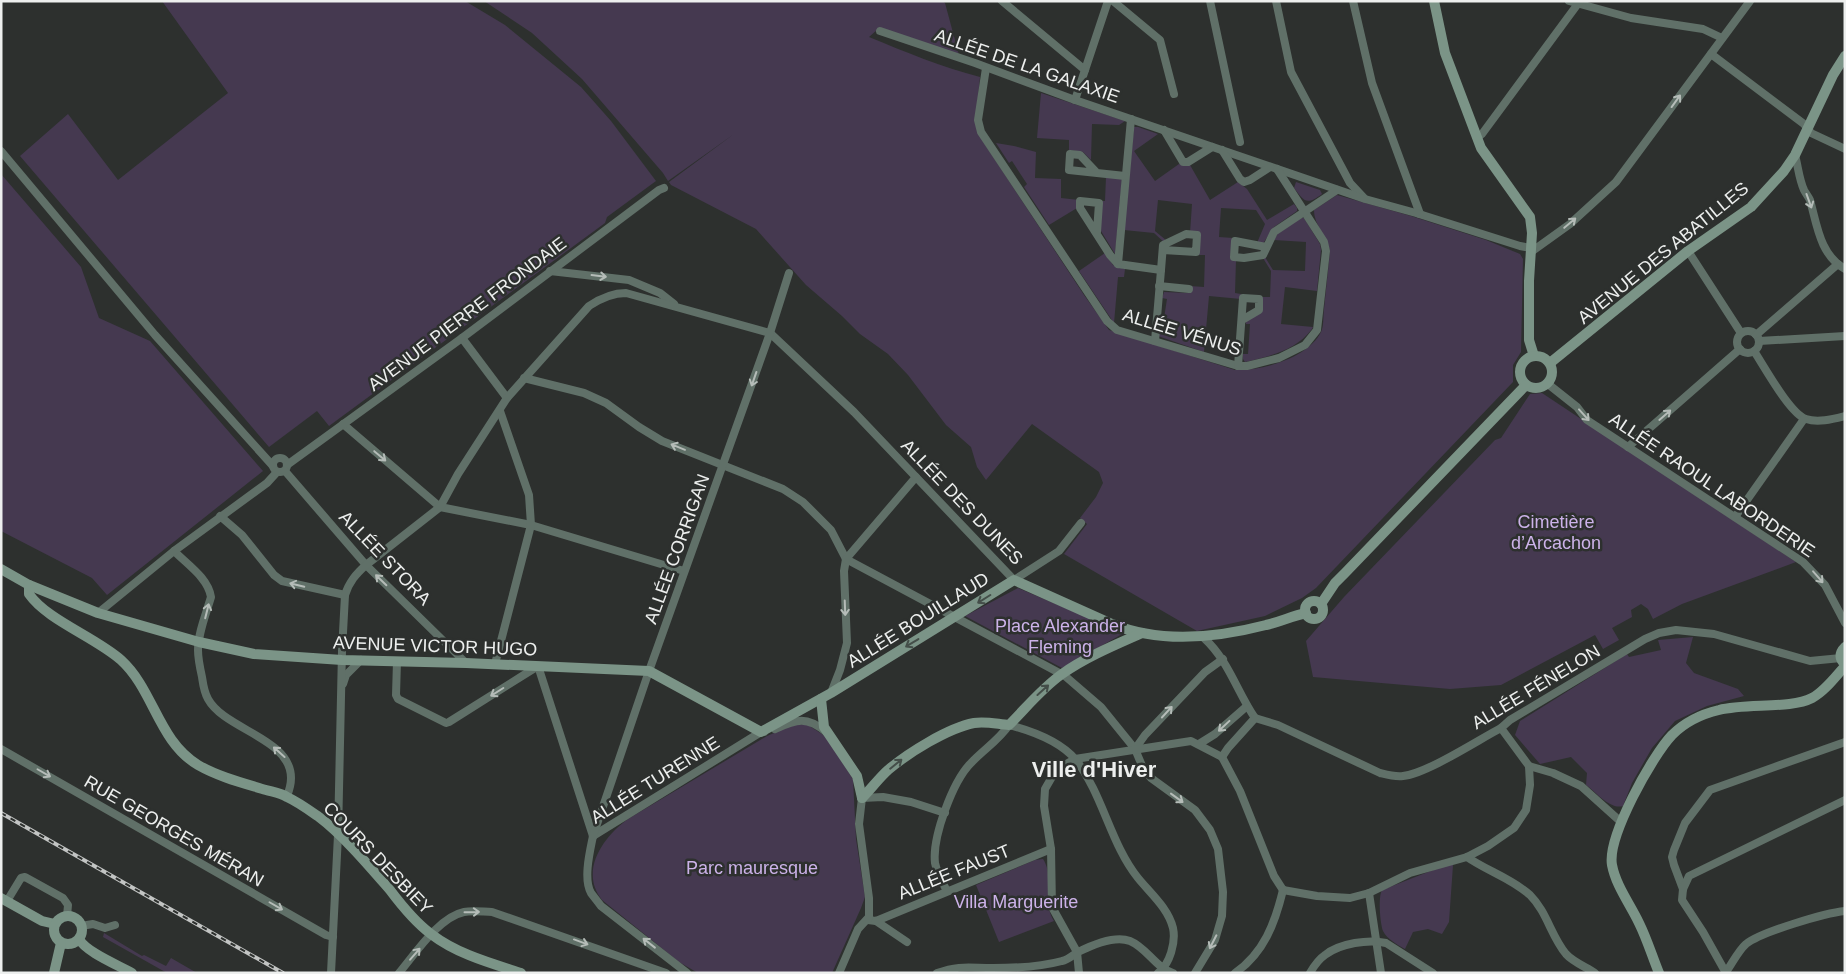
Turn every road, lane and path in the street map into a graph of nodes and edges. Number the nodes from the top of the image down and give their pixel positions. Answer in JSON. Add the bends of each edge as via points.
{"nodes":[{"id":1,"x":1002,"y":1,"type":"edge"},
{"id":2,"x":1108,"y":1,"type":"edge"},
{"id":3,"x":1113,"y":1,"type":"edge"},
{"id":4,"x":1210,"y":1,"type":"edge"},
{"id":5,"x":1276,"y":1,"type":"edge"},
{"id":6,"x":1352,"y":1,"type":"edge"},
{"id":7,"x":1434,"y":1,"type":"edge"},
{"id":8,"x":1570,"y":1,"type":"edge"},
{"id":9,"x":1750,"y":1,"type":"edge"},
{"id":10,"x":1579,"y":3,"type":"edge"},
{"id":11,"x":880,"y":31,"type":"dead end"},
{"id":12,"x":1722,"y":38,"type":"junction"},
{"id":13,"x":1711,"y":54,"type":"junction"},
{"id":14,"x":1845,"y":56,"type":"edge"},
{"id":15,"x":986,"y":68,"type":"junction"},
{"id":16,"x":1085,"y":70,"type":"junction"},
{"id":17,"x":1174,"y":94,"type":"dead end"},
{"id":18,"x":1075,"y":100,"type":"junction"},
{"id":19,"x":1131,"y":119,"type":"junction"},
{"id":20,"x":1164,"y":130,"type":"junction"},
{"id":21,"x":1808,"y":130,"type":"junction"},
{"id":22,"x":1477,"y":138,"type":"junction"},
{"id":23,"x":1240,"y":142,"type":"dead end"},
{"id":24,"x":1212,"y":147,"type":"junction"},
{"id":25,"x":1845,"y":149,"type":"edge"},
{"id":26,"x":1222,"y":150,"type":"junction"},
{"id":27,"x":1,"y":151,"type":"edge"},
{"id":28,"x":1795,"y":155,"type":"junction"},
{"id":29,"x":1273,"y":168,"type":"junction"},
{"id":30,"x":1096,"y":172,"type":"dead end"},
{"id":31,"x":1125,"y":176,"type":"junction"},
{"id":32,"x":664,"y":188,"type":"dead end"},
{"id":33,"x":1336,"y":190,"type":"junction"},
{"id":34,"x":1366,"y":200,"type":"junction"},
{"id":35,"x":1305,"y":211,"type":"junction"},
{"id":36,"x":1420,"y":214,"type":"junction"},
{"id":37,"x":1097,"y":232,"type":"dead end"},
{"id":38,"x":1266,"y":248,"type":"dead end"},
{"id":39,"x":1162,"y":250,"type":"dead end"},
{"id":40,"x":1531,"y":250,"type":"junction"},
{"id":41,"x":1688,"y":251,"type":"junction"},
{"id":42,"x":1118,"y":264,"type":"junction"},
{"id":43,"x":1841,"y":266,"type":"edge"},
{"id":44,"x":1161,"y":270,"type":"junction"},
{"id":45,"x":550,"y":271,"type":"junction"},
{"id":46,"x":790,"y":273,"type":"dead end"},
{"id":47,"x":1160,"y":286,"type":"junction"},
{"id":48,"x":1189,"y":290,"type":"dead end"},
{"id":49,"x":677,"y":306,"type":"junction"},
{"id":50,"x":1242,"y":320,"type":"dead end"},
{"id":51,"x":770,"y":333,"type":"junction"},
{"id":52,"x":1741,"y":333,"type":"junction"},
{"id":53,"x":1845,"y":336,"type":"edge"},
{"id":54,"x":462,"y":338,"type":"junction"},
{"id":55,"x":1758,"y":338,"type":"junction"},
{"id":56,"x":1155,"y":342,"type":"junction"},
{"id":57,"x":1740,"y":349,"type":"junction"},
{"id":58,"x":1754,"y":351,"type":"junction"},
{"id":59,"x":1534,"y":356,"type":"junction"},
{"id":60,"x":1550,"y":363,"type":"junction"},
{"id":61,"x":1238,"y":366,"type":"junction"},
{"id":62,"x":524,"y":378,"type":"junction"},
{"id":63,"x":1548,"y":384,"type":"junction"},
{"id":64,"x":1526,"y":385,"type":"junction"},
{"id":65,"x":507,"y":398,"type":"junction"},
{"id":66,"x":500,"y":411,"type":"junction"},
{"id":67,"x":1845,"y":416,"type":"edge"},
{"id":68,"x":1804,"y":419,"type":"junction"},
{"id":69,"x":343,"y":424,"type":"junction"},
{"id":70,"x":1628,"y":447,"type":"junction"},
{"id":71,"x":723,"y":465,"type":"junction"},
{"id":72,"x":280,"y":468,"type":"junction"},
{"id":73,"x":916,"y":476,"type":"junction"},
{"id":74,"x":440,"y":507,"type":"junction"},
{"id":75,"x":220,"y":516,"type":"junction"},
{"id":76,"x":1735,"y":517,"type":"junction"},
{"id":77,"x":1081,"y":523,"type":"dead end"},
{"id":78,"x":531,"y":525,"type":"junction"},
{"id":79,"x":174,"y":551,"type":"junction"},
{"id":80,"x":846,"y":559,"type":"junction"},
{"id":81,"x":366,"y":565,"type":"junction"},
{"id":82,"x":1,"y":569,"type":"edge"},
{"id":83,"x":684,"y":571,"type":"junction"},
{"id":84,"x":1014,"y":580,"type":"junction"},
{"id":85,"x":29,"y":585,"type":"junction"},
{"id":86,"x":345,"y":595,"type":"junction"},
{"id":87,"x":98,"y":613,"type":"junction"},
{"id":88,"x":954,"y":618,"type":"junction"},
{"id":89,"x":1845,"y":623,"type":"edge"},
{"id":90,"x":1142,"y":633,"type":"junction"},
{"id":91,"x":1204,"y":638,"type":"junction"},
{"id":92,"x":199,"y":642,"type":"junction"},
{"id":93,"x":1845,"y":647,"type":"edge"},
{"id":94,"x":1223,"y":659,"type":"junction"},
{"id":95,"x":342,"y":660,"type":"junction"},
{"id":96,"x":362,"y":660,"type":"junction"},
{"id":97,"x":397,"y":660,"type":"junction"},
{"id":98,"x":466,"y":663,"type":"junction"},
{"id":99,"x":1843,"y":663,"type":"edge"},
{"id":100,"x":495,"y":664,"type":"junction"},
{"id":101,"x":538,"y":666,"type":"junction"},
{"id":102,"x":353,"y":667,"type":"junction"},
{"id":103,"x":649,"y":671,"type":"junction"},
{"id":104,"x":1062,"y":674,"type":"junction"},
{"id":105,"x":341,"y":691,"type":"junction"},
{"id":106,"x":831,"y":693,"type":"junction"},
{"id":107,"x":821,"y":699,"type":"junction"},
{"id":108,"x":1247,"y":706,"type":"junction"},
{"id":109,"x":804,"y":708,"type":"junction"},
{"id":110,"x":1256,"y":718,"type":"junction"},
{"id":111,"x":804,"y":720,"type":"junction"},
{"id":112,"x":1009,"y":725,"type":"junction"},
{"id":113,"x":1502,"y":728,"type":"junction"},
{"id":114,"x":761,"y":732,"type":"junction"},
{"id":115,"x":828,"y":733,"type":"junction"},
{"id":116,"x":1845,"y":742,"type":"edge"},
{"id":117,"x":1199,"y":744,"type":"junction"},
{"id":118,"x":1,"y":749,"type":"edge"},
{"id":119,"x":1135,"y":749,"type":"junction"},
{"id":120,"x":1222,"y":757,"type":"junction"},
{"id":121,"x":1075,"y":759,"type":"junction"},
{"id":122,"x":1529,"y":766,"type":"junction"},
{"id":123,"x":287,"y":796,"type":"junction"},
{"id":124,"x":862,"y":798,"type":"junction"},
{"id":125,"x":1845,"y":800,"type":"edge"},
{"id":126,"x":945,"y":813,"type":"junction"},
{"id":127,"x":1622,"y":822,"type":"junction"},
{"id":128,"x":338,"y":835,"type":"junction"},
{"id":129,"x":593,"y":836,"type":"junction"},
{"id":130,"x":1051,"y":849,"type":"junction"},
{"id":131,"x":1467,"y":858,"type":"junction"},
{"id":132,"x":1683,"y":889,"type":"junction"},
{"id":133,"x":1283,"y":890,"type":"junction"},
{"id":134,"x":947,"y":891,"type":"junction"},
{"id":135,"x":1369,"y":893,"type":"junction"},
{"id":136,"x":4,"y":899,"type":"edge"},
{"id":137,"x":1845,"y":911,"type":"edge"},
{"id":138,"x":67,"y":916,"type":"junction"},
{"id":139,"x":872,"y":920,"type":"junction"},
{"id":140,"x":55,"y":924,"type":"junction"},
{"id":141,"x":115,"y":925,"type":"dead end"},
{"id":142,"x":81,"y":926,"type":"junction"},
{"id":143,"x":432,"y":935,"type":"junction"},
{"id":144,"x":333,"y":936,"type":"junction"},
{"id":145,"x":79,"y":939,"type":"junction"},
{"id":146,"x":1378,"y":941,"type":"junction"},
{"id":147,"x":906,"y":942,"type":"dead end"},
{"id":148,"x":61,"y":943,"type":"junction"},
{"id":149,"x":1077,"y":952,"type":"junction"},
{"id":150,"x":1021,"y":970,"type":"edge"},
{"id":151,"x":519,"y":972,"type":"edge"},
{"id":152,"x":1166,"y":972,"type":"edge"},
{"id":153,"x":54,"y":973,"type":"edge"},
{"id":154,"x":132,"y":973,"type":"edge"},
{"id":155,"x":331,"y":973,"type":"edge"},
{"id":156,"x":398,"y":973,"type":"edge"},
{"id":157,"x":666,"y":973,"type":"edge"},
{"id":158,"x":688,"y":973,"type":"edge"},
{"id":159,"x":839,"y":973,"type":"edge"},
{"id":160,"x":937,"y":973,"type":"edge"},
{"id":161,"x":1080,"y":973,"type":"edge"},
{"id":162,"x":1195,"y":973,"type":"edge"},
{"id":163,"x":1235,"y":973,"type":"edge"},
{"id":164,"x":1310,"y":973,"type":"edge"},
{"id":165,"x":1382,"y":973,"type":"edge"},
{"id":166,"x":1433,"y":973,"type":"edge"},
{"id":167,"x":1595,"y":973,"type":"edge"},
{"id":168,"x":1658,"y":973,"type":"edge"},
{"id":169,"x":1726,"y":973,"type":"edge"}],
"edges":[{"from":1,"to":16,"type":"street"},
{"from":2,"to":16,"type":"street"},
{"from":3,"to":17,"type":"street","via":[[1160,40]]},
{"from":4,"to":23,"type":"street"},
{"from":5,"to":34,"type":"street","via":[[1291,72],[1350,183]]},
{"from":6,"to":36,"type":"street","via":[[1372,83]]},
{"from":7,"to":22,"type":"street","via":[[1445,53]]},
{"from":8,"to":10,"type":"street"},
{"from":9,"to":12,"type":"street"},
{"from":10,"to":12,"type":"street","via":[[1631,18],[1704,29]]},
{"from":10,"to":22,"type":"street"},
{"from":11,"to":15,"type":"street","name":"ALLÉE DE LA GALAXIE"},
{"from":12,"to":13,"type":"street"},
{"from":13,"to":21,"type":"street"},
{"from":40,"to":13,"type":"street","one_way":true,"via":[[1570,224],[1616,182]]},
{"from":14,"to":21,"type":"street","name":"AVENUE DES ABATILLES"},
{"from":15,"to":18,"type":"street","name":"ALLÉE DE LA GALAXIE"},
{"from":15,"to":56,"type":"street","name":"ALLÉE VÉNUS","via":[[978,120],[981,132],[1107,322],[1113,328]]},
{"from":16,"to":18,"type":"street"},
{"from":18,"to":19,"type":"street","name":"ALLÉE DE LA GALAXIE"},
{"from":19,"to":20,"type":"street","name":"ALLÉE DE LA GALAXIE"},
{"from":19,"to":31,"type":"street"},
{"from":20,"to":24,"type":"street","name":"ALLÉE DE LA GALAXIE"},
{"from":20,"to":24,"type":"street","via":[[1183,162]]},
{"from":21,"to":25,"type":"street"},
{"from":21,"to":28,"type":"street","name":"AVENUE DES ABATILLES"},
{"from":22,"to":40,"type":"street","via":[[1530,217]]},
{"from":24,"to":26,"type":"street","name":"ALLÉE DE LA GALAXIE"},
{"from":26,"to":29,"type":"street","name":"ALLÉE DE LA GALAXIE"},
{"from":26,"to":29,"type":"street","via":[[1244,182]]},
{"from":27,"to":72,"type":"street","name":"ALLÉE STORA","via":[[155,335]]},
{"from":28,"to":41,"type":"street","name":"AVENUE DES ABATILLES","via":[[1751,207]]},
{"from":28,"to":43,"type":"street","one_way":true,"via":[[1819,236],[1826,250]]},
{"from":29,"to":33,"type":"street","name":"ALLÉE DE LA GALAXIE"},
{"from":29,"to":35,"type":"street"},
{"from":30,"to":31,"type":"street"},
{"from":31,"to":42,"type":"street"},
{"from":32,"to":45,"type":"street","name":"AVENUE PIERRE FRONDAIE"},
{"from":33,"to":34,"type":"street","name":"ALLÉE DE LA GALAXIE"},
{"from":33,"to":35,"type":"street"},
{"from":34,"to":36,"type":"street","name":"ALLÉE DE LA GALAXIE"},
{"from":35,"to":38,"type":"street","via":[[1274,232]]},
{"from":35,"to":61,"type":"street","name":"ALLÉE VÉNUS","via":[[1326,251],[1318,330],[1305,345],[1279,358]]},
{"from":36,"to":40,"type":"street","name":"ALLÉE DE LA GALAXIE"},
{"from":37,"to":42,"type":"street"},
{"from":39,"to":44,"type":"street"},
{"from":40,"to":59,"type":"street","via":[[1529,340]]},
{"from":41,"to":52,"type":"street"},
{"from":41,"to":60,"type":"street","name":"AVENUE DES ABATILLES"},
{"from":42,"to":44,"type":"street"},
{"from":43,"to":55,"type":"street"},
{"from":44,"to":47,"type":"street"},
{"from":45,"to":49,"type":"street","one_way":true,"via":[[629,280],[660,293]]},
{"from":45,"to":54,"type":"street","name":"AVENUE PIERRE FRONDAIE"},
{"from":46,"to":51,"type":"street","name":"ALLÉE CORRIGAN"},
{"from":47,"to":48,"type":"street"},
{"from":47,"to":56,"type":"street"},
{"from":49,"to":51,"type":"street"},
{"from":49,"to":62,"type":"street","via":[[626,293],[599,299]]},
{"from":50,"to":61,"type":"street"},
{"from":51,"to":71,"type":"street","name":"ALLÉE CORRIGAN","one_way":true},
{"from":51,"to":73,"type":"street","name":"ALLÉE DES DUNES"},
{"from":52,"to":55,"type":"street","via":[[1751,331]]},
{"from":52,"to":57,"type":"street","via":[[1737,339]]},
{"from":53,"to":55,"type":"street"},
{"from":54,"to":65,"type":"street"},
{"from":54,"to":69,"type":"street","name":"AVENUE PIERRE FRONDAIE"},
{"from":55,"to":58,"type":"street"},
{"from":56,"to":61,"type":"street","name":"ALLÉE VÉNUS"},
{"from":57,"to":58,"type":"street"},
{"from":70,"to":57,"type":"street","one_way":true},
{"from":58,"to":68,"type":"street","via":[[1793,410]]},
{"from":59,"to":60,"type":"street","via":[[1541,356]]},
{"from":59,"to":64,"type":"street","via":[[1528,358],[1521,368],[1520,374]]},
{"from":60,"to":63,"type":"street","via":[[1552,372]]},
{"from":62,"to":65,"type":"street"},
{"from":71,"to":62,"type":"street","one_way":true,"via":[[662,441],[606,402]]},
{"from":63,"to":64,"type":"street","via":[[1540,388]]},
{"from":63,"to":70,"type":"street","name":"ALLÉE RAOUL LABORDERIE","one_way":true,"via":[[1587,420]]},
{"from":64,"to":91,"type":"street","name":"ALLÉE DES DUNES","via":[[1340,578],[1321,604],[1310,602],[1306,613],[1267,625]]},
{"from":65,"to":66,"type":"street"},
{"from":66,"to":74,"type":"street"},
{"from":66,"to":78,"type":"street","via":[[528,490]]},
{"from":67,"to":68,"type":"street","via":[[1820,421]]},
{"from":68,"to":76,"type":"street"},
{"from":69,"to":72,"type":"street","name":"AVENUE PIERRE FRONDAIE"},
{"from":69,"to":74,"type":"street","one_way":true},
{"from":70,"to":76,"type":"street","name":"ALLÉE RAOUL LABORDERIE"},
{"from":71,"to":80,"type":"street","via":[[783,489],[803,502],[831,530]]},
{"from":71,"to":83,"type":"street","name":"ALLÉE CORRIGAN"},
{"from":72,"to":75,"type":"street","name":"AVENUE PIERRE FRONDAIE"},
{"from":72,"to":81,"type":"street","name":"ALLÉE STORA"},
{"from":73,"to":80,"type":"street"},
{"from":73,"to":84,"type":"street","name":"ALLÉE DES DUNES"},
{"from":74,"to":78,"type":"street"},
{"from":74,"to":81,"type":"street"},
{"from":75,"to":79,"type":"street","name":"AVENUE PIERRE FRONDAIE"},
{"from":86,"to":75,"type":"street","one_way":true,"via":[[282,581],[242,535]]},
{"from":76,"to":89,"type":"street","name":"ALLÉE RAOUL LABORDERIE","one_way":true,"via":[[1812,570],[1825,586]]},
{"from":77,"to":84,"type":"street","name":"ALLÉE BOUILLAUD","via":[[1059,551]]},
{"from":78,"to":83,"type":"street"},
{"from":78,"to":100,"type":"street"},
{"from":79,"to":87,"type":"street","name":"AVENUE PIERRE FRONDAIE"},
{"from":92,"to":79,"type":"street","one_way":true,"via":[[209,590]]},
{"from":80,"to":88,"type":"street"},
{"from":80,"to":106,"type":"street","one_way":true,"via":[[846,643]]},
{"from":81,"to":86,"type":"street","via":[[355,575]]},
{"from":98,"to":81,"type":"street","name":"ALLÉE STORA","one_way":true},
{"from":82,"to":85,"type":"street"},
{"from":83,"to":103,"type":"street","name":"ALLÉE CORRIGAN"},
{"from":84,"to":88,"type":"street","name":"ALLÉE BOUILLAUD","one_way":true},
{"from":84,"to":90,"type":"street","name":"ALLÉE DES DUNES","via":[[1128,630]]},
{"from":85,"to":87,"type":"street","name":"AVENUE VICTOR HUGO"},
{"from":85,"to":123,"type":"street","name":"COURS DESBIEY","via":[[29,594],[43,608],[121,660],[138,682],[168,735],[190,759],[213,772]]},
{"from":86,"to":95,"type":"street"},
{"from":87,"to":92,"type":"street","name":"AVENUE VICTOR HUGO"},
{"from":88,"to":104,"type":"street"},
{"from":88,"to":106,"type":"street","name":"ALLÉE BOUILLAUD","one_way":true},
{"from":90,"to":91,"type":"street","name":"ALLÉE DES DUNES"},
{"from":90,"to":104,"type":"street","via":[[1107,648]]},
{"from":91,"to":94,"type":"street"},
{"from":92,"to":95,"type":"street","name":"AVENUE VICTOR HUGO","via":[[254,654]]},
{"from":123,"to":92,"type":"street","one_way":true,"via":[[292,779],[286,759],[225,718],[206,697]]},
{"from":93,"to":99,"type":"street","via":[[1841,652]]},
{"from":94,"to":108,"type":"street"},
{"from":119,"to":94,"type":"street","one_way":true,"via":[[1205,672]]},
{"from":95,"to":96,"type":"street","name":"AVENUE VICTOR HUGO"},
{"from":95,"to":102,"type":"street"},
{"from":95,"to":105,"type":"street"},
{"from":96,"to":97,"type":"street","name":"AVENUE VICTOR HUGO"},
{"from":96,"to":102,"type":"street"},
{"from":97,"to":98,"type":"street","name":"AVENUE VICTOR HUGO"},
{"from":101,"to":97,"type":"street","one_way":true,"via":[[446,722],[398,699]]},
{"from":98,"to":100,"type":"street","name":"AVENUE VICTOR HUGO"},
{"from":99,"to":113,"type":"street","name":"ALLÉE FÉNELON","via":[[1810,661],[1714,634],[1676,630],[1659,633],[1510,720]]},
{"from":99,"to":127,"type":"street","via":[[1814,697],[1801,703],[1743,706],[1718,710],[1695,719],[1673,735],[1658,753]]},
{"from":100,"to":101,"type":"street","name":"AVENUE VICTOR HUGO"},
{"from":101,"to":103,"type":"street","name":"AVENUE VICTOR HUGO"},
{"from":101,"to":129,"type":"street"},
{"from":102,"to":105,"type":"street","via":[[346,675]]},
{"from":103,"to":114,"type":"street","name":"AVENUE VICTOR HUGO"},
{"from":103,"to":129,"type":"street","name":"ALLÉE CORRIGAN"},
{"from":112,"to":104,"type":"street","one_way":true},
{"from":104,"to":119,"type":"street","via":[[1100,707]]},
{"from":105,"to":128,"type":"street"},
{"from":106,"to":107,"type":"street","name":"ALLÉE BOUILLAUD"},
{"from":107,"to":109,"type":"street","name":"ALLÉE BOUILLAUD"},
{"from":107,"to":115,"type":"street","via":[[824,726]]},
{"from":108,"to":110,"type":"street"},
{"from":108,"to":117,"type":"street","one_way":true},
{"from":109,"to":111,"type":"street","via":[[800,717]]},
{"from":109,"to":114,"type":"street","name":"ALLÉE BOUILLAUD"},
{"from":110,"to":113,"type":"street","name":"ALLÉE FÉNELON","via":[[1392,776],[1414,773],[1433,765]]},
{"from":110,"to":120,"type":"street"},
{"from":111,"to":114,"type":"street"},
{"from":111,"to":115,"type":"street"},
{"from":112,"to":121,"type":"street","via":[[1060,746]]},
{"from":124,"to":112,"type":"street","one_way":true,"via":[[887,771],[932,741],[973,724]]},
{"from":112,"to":126,"type":"street","via":[[969,765],[952,792]]},
{"from":113,"to":122,"type":"street"},
{"from":114,"to":129,"type":"street","name":"ALLÉE TURENNE"},
{"from":115,"to":124,"type":"street","via":[[857,776]]},
{"from":116,"to":132,"type":"street","via":[[1710,790],[1685,822],[1672,857]]},
{"from":117,"to":119,"type":"street","via":[[1191,741]]},
{"from":117,"to":120,"type":"street"},
{"from":118,"to":144,"type":"street","name":"RUE GEORGES MÉRAN","one_way":true,"via":[[310,926]]},
{"from":119,"to":121,"type":"street"},
{"from":119,"to":162,"type":"street","one_way":true,"via":[[1151,778],[1195,810],[1210,830],[1218,849],[1222,916],[1215,940]]},
{"from":120,"to":133,"type":"street"},
{"from":121,"to":130,"type":"street","via":[[1056,770],[1045,789],[1044,806]]},
{"from":121,"to":152,"type":"street","via":[[1102,806],[1125,858],[1169,915],[1174,943]]},
{"from":122,"to":127,"type":"street","via":[[1581,786]]},
{"from":122,"to":131,"type":"street","via":[[1526,810],[1514,828]]},
{"from":123,"to":128,"type":"street","name":"COURS DESBIEY","via":[[321,818]]},
{"from":124,"to":126,"type":"street","via":[[883,797],[911,802]]},
{"from":124,"to":139,"type":"street","via":[[859,824]]},
{"from":125,"to":132,"type":"street","via":[[1689,876]]},
{"from":126,"to":134,"type":"street","via":[[936,843],[935,861]]},
{"from":127,"to":168,"type":"street","via":[[1612,863],[1616,880],[1640,925]]},
{"from":128,"to":143,"type":"street","name":"COURS DESBIEY"},
{"from":128,"to":144,"type":"street"},
{"from":158,"to":129,"type":"street","name":"ALLÉE TURENNE","one_way":true,"via":[[601,906],[590,892],[588,861]]},
{"from":130,"to":134,"type":"street","name":"ALLÉE FAUST"},
{"from":130,"to":149,"type":"street","via":[[1052,907]]},
{"from":131,"to":135,"type":"street","via":[[1410,873]]},
{"from":131,"to":167,"type":"street","via":[[1529,894],[1542,909],[1567,954]]},
{"from":132,"to":169,"type":"street","via":[[1682,900]]},
{"from":133,"to":135,"type":"street","via":[[1350,898]]},
{"from":133,"to":163,"type":"street","via":[[1272,930],[1253,958]]},
{"from":134,"to":139,"type":"street","name":"ALLÉE FAUST"},
{"from":135,"to":146,"type":"street"},
{"from":136,"to":138,"type":"street","via":[[25,877],[63,898],[68,906]]},
{"from":136,"to":140,"type":"street","via":[[42,921]]},
{"from":137,"to":169,"type":"street","via":[[1782,927],[1755,939],[1745,945]]},
{"from":138,"to":140,"type":"street"},
{"from":138,"to":142,"type":"street","via":[[77,919]]},
{"from":139,"to":147,"type":"street"},
{"from":139,"to":159,"type":"street","via":[[858,929]]},
{"from":140,"to":148,"type":"street","via":[[54,932]]},
{"from":141,"to":142,"type":"street","via":[[105,928],[93,924]]},
{"from":142,"to":145,"type":"street"},
{"from":143,"to":151,"type":"street","name":"COURS DESBIEY","via":[[457,950]]},
{"from":156,"to":143,"type":"street","one_way":true},
{"from":143,"to":157,"type":"street","one_way":true,"via":[[448,919],[464,912],[492,912]]},
{"from":144,"to":155,"type":"street"},
{"from":145,"to":148,"type":"street","via":[[73,944]]},
{"from":145,"to":154,"type":"street","via":[[89,949]]},
{"from":146,"to":164,"type":"street","via":[[1340,947],[1326,954]]},
{"from":146,"to":165,"type":"street"},
{"from":146,"to":166,"type":"street"},
{"from":148,"to":153,"type":"street"},
{"from":149,"to":150,"type":"street","via":[[1064,961]]},
{"from":149,"to":152,"type":"street","via":[[1114,940],[1130,941]]},
{"from":149,"to":161,"type":"street"},
{"from":150,"to":160,"type":"street","via":[[954,967]]}]}
